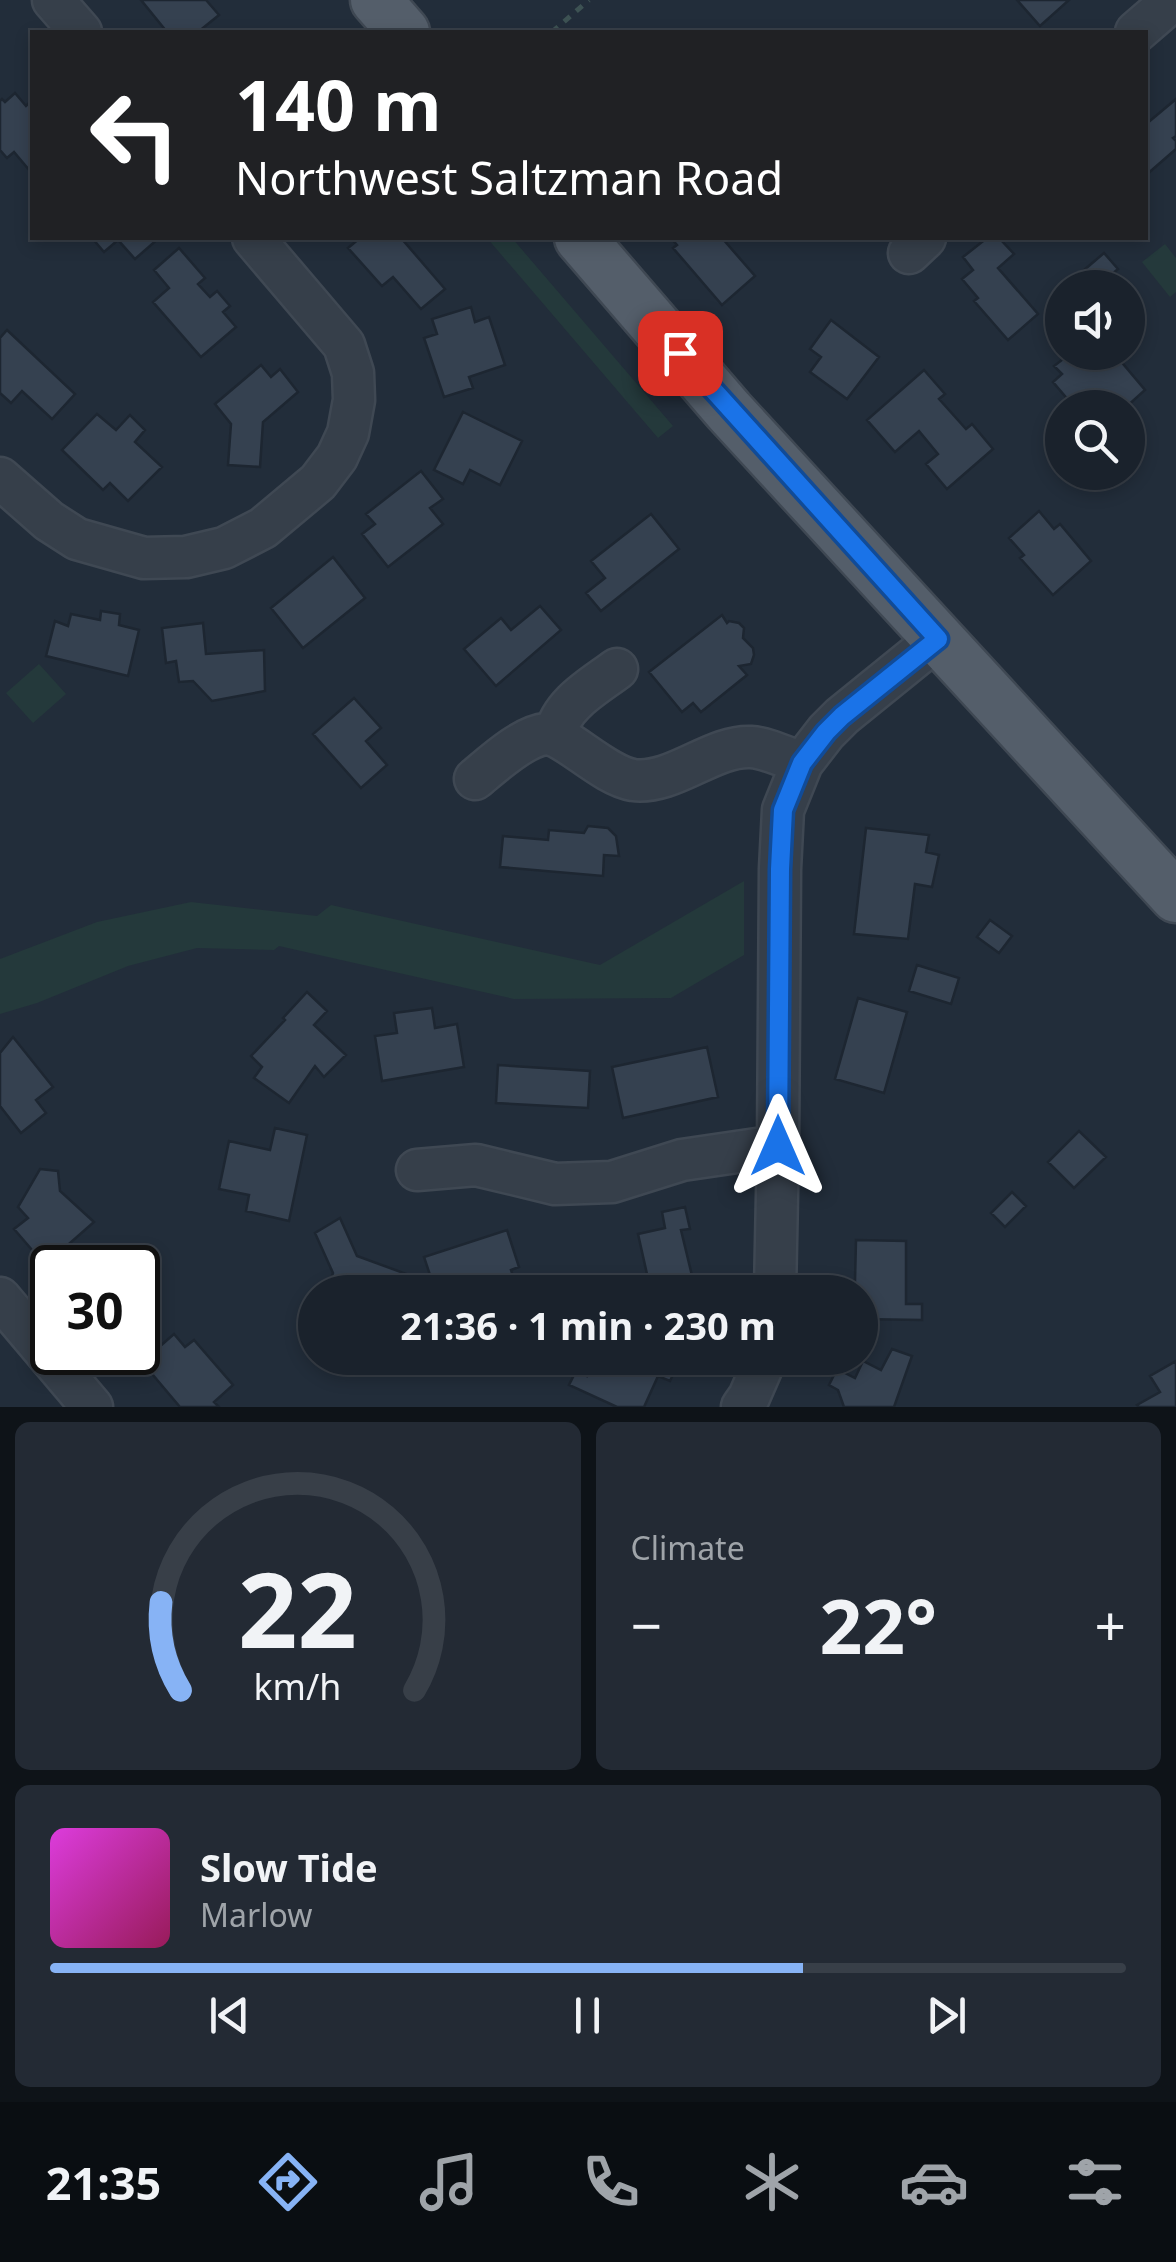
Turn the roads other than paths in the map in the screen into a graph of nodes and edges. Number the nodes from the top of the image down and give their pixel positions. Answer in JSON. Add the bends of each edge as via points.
{"nodes":[{"id":1,"x":53,"y":0,"type":"edge"},
{"id":2,"x":376,"y":0,"type":"edge"},
{"id":3,"x":1173,"y":0,"type":"edge"},
{"id":4,"x":79,"y":30,"type":"edge"},
{"id":5,"x":402,"y":30,"type":"edge"},
{"id":6,"x":1138,"y":30,"type":"edge"},
{"id":7,"x":255,"y":240,"type":"edge"},
{"id":8,"x":582,"y":240,"type":"edge"},
{"id":9,"x":0,"y":478,"type":"edge"},
{"id":10,"x":938,"y":639,"type":"junction"},
{"id":11,"x":617,"y":669,"type":"dead end"},
{"id":12,"x":555,"y":735,"type":"junction"},
{"id":13,"x":802,"y":763,"type":"junction"},
{"id":14,"x":475,"y":779,"type":"dead end"},
{"id":15,"x":1176,"y":897,"type":"edge"},
{"id":16,"x":778,"y":1146,"type":"junction"},
{"id":17,"x":417,"y":1170,"type":"dead end"},
{"id":18,"x":775,"y":1275,"type":"edge"},
{"id":19,"x":0,"y":1298,"type":"edge"},
{"id":20,"x":759,"y":1375,"type":"edge"},
{"id":21,"x":92,"y":1407,"type":"edge"},
{"id":22,"x":742,"y":1407,"type":"edge"}],
"edges":[{"from":1,"to":4,"type":"street"},
{"from":2,"to":5,"type":"main road"},
{"from":3,"to":6,"type":"street"},
{"from":7,"to":9,"type":"street","via":[[344,345],[353,373],[348,432],[318,482],[263,528],[224,548],[186,558],[144,558],[76,540]]},
{"from":8,"to":10,"type":"main road"},
{"from":10,"to":13,"type":"street","via":[[842,716]]},
{"from":10,"to":15,"type":"main road"},
{"from":11,"to":12,"type":"street","via":[[565,710]]},
{"from":12,"to":13,"type":"street","via":[[609,772],[636,780],[752,747]]},
{"from":12,"to":14,"type":"street","via":[[542,734],[511,750]]},
{"from":13,"to":16,"type":"street","via":[[783,810]]},
{"from":16,"to":17,"type":"street","via":[[682,1160],[612,1182],[555,1184],[476,1165]]},
{"from":16,"to":18,"type":"street"},
{"from":19,"to":21,"type":"street"},
{"from":20,"to":22,"type":"street"}]}
